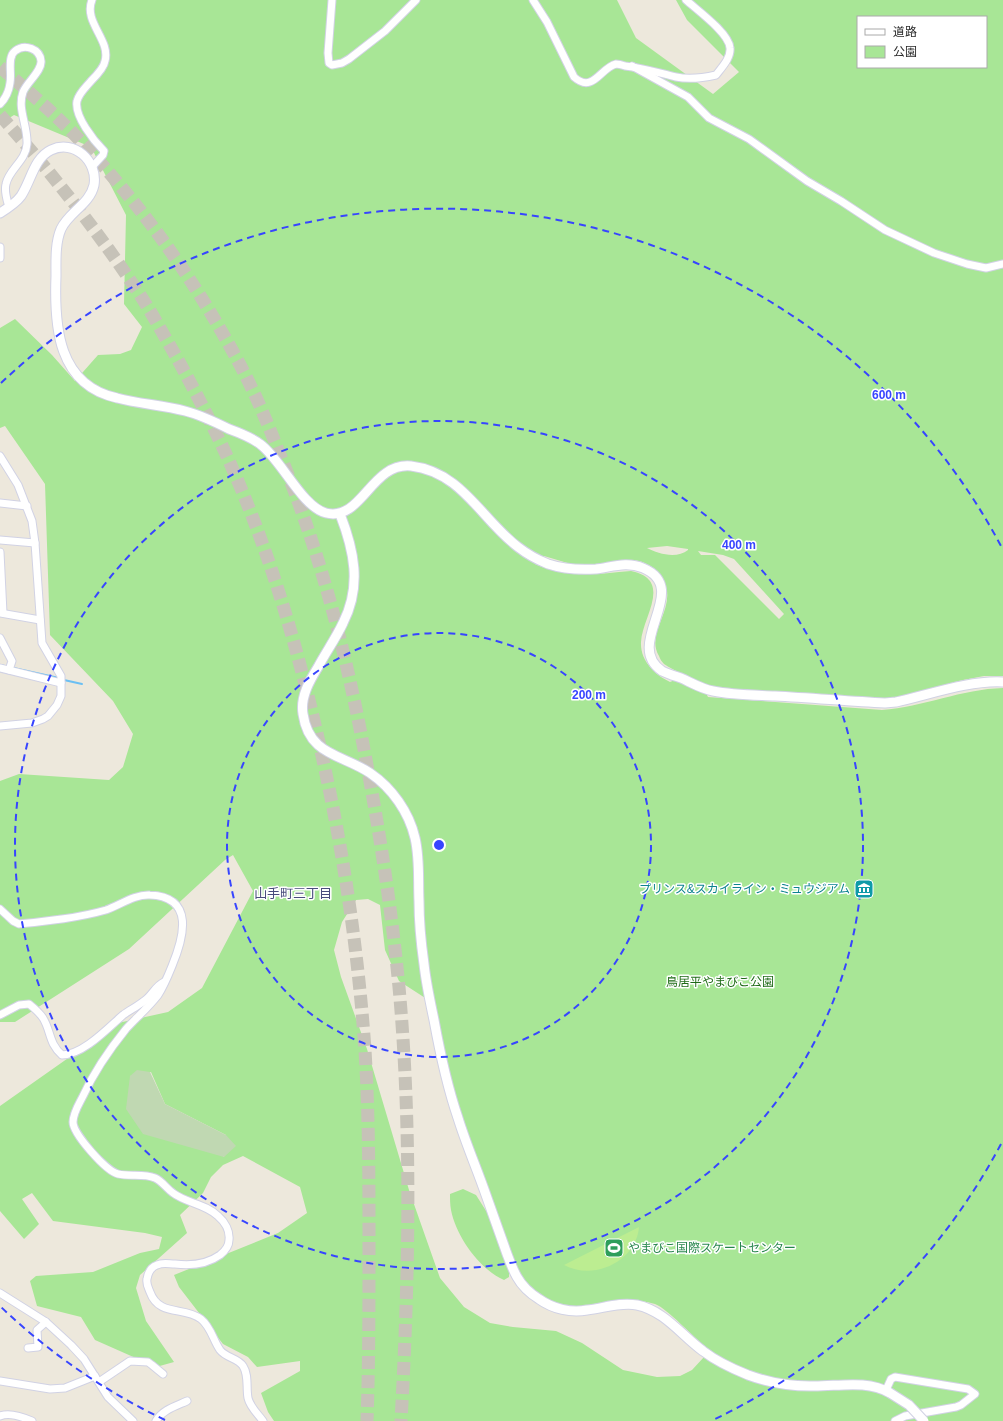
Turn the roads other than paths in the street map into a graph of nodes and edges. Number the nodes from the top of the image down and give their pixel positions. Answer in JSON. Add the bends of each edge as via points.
{"nodes":[{"id":1,"x":92,"y":0,"type":"edge"},
{"id":2,"x":332,"y":0,"type":"edge"},
{"id":3,"x":416,"y":0,"type":"edge"},
{"id":4,"x":534,"y":0,"type":"edge"},
{"id":5,"x":686,"y":0,"type":"edge"},
{"id":6,"x":632,"y":66,"type":"junction"},
{"id":7,"x":0,"y":104,"type":"edge"},
{"id":8,"x":92,"y":167,"type":"junction"},
{"id":9,"x":9,"y":207,"type":"junction"},
{"id":10,"x":0,"y":213,"type":"edge"},
{"id":11,"x":0,"y":247,"type":"edge"},
{"id":12,"x":0,"y":258,"type":"edge"},
{"id":13,"x":1003,"y":264,"type":"edge"},
{"id":14,"x":0,"y":456,"type":"edge"},
{"id":15,"x":0,"y":503,"type":"edge"},
{"id":16,"x":27,"y":506,"type":"junction"},
{"id":17,"x":340,"y":514,"type":"junction"},
{"id":18,"x":0,"y":540,"type":"edge"},
{"id":19,"x":35,"y":543,"type":"junction"},
{"id":20,"x":0,"y":552,"type":"edge"},
{"id":21,"x":2,"y":613,"type":"edge"},
{"id":22,"x":40,"y":620,"type":"junction"},
{"id":23,"x":0,"y":638,"type":"edge"},
{"id":24,"x":0,"y":668,"type":"edge"},
{"id":25,"x":10,"y":670,"type":"junction"},
{"id":26,"x":1003,"y":682,"type":"edge"},
{"id":27,"x":61,"y":683,"type":"junction"},
{"id":28,"x":0,"y":726,"type":"edge"},
{"id":29,"x":0,"y":909,"type":"edge"},
{"id":30,"x":166,"y":981,"type":"junction"},
{"id":31,"x":0,"y":1015,"type":"edge"},
{"id":32,"x":0,"y":1294,"type":"edge"},
{"id":33,"x":46,"y":1322,"type":"junction"},
{"id":34,"x":28,"y":1348,"type":"dead end"},
{"id":35,"x":163,"y":1374,"type":"dead end"},
{"id":36,"x":97,"y":1379,"type":"junction"},
{"id":37,"x":0,"y":1381,"type":"edge"},
{"id":38,"x":888,"y":1391,"type":"junction"},
{"id":39,"x":187,"y":1401,"type":"dead end"},
{"id":40,"x":0,"y":1416,"type":"edge"},
{"id":41,"x":32,"y":1421,"type":"edge"},
{"id":42,"x":134,"y":1421,"type":"edge"},
{"id":43,"x":156,"y":1421,"type":"edge"},
{"id":44,"x":264,"y":1421,"type":"edge"},
{"id":45,"x":895,"y":1421,"type":"edge"},
{"id":46,"x":924,"y":1421,"type":"edge"}],
"edges":[{"from":1,"to":8,"type":"street","via":[[90,13],[105,47],[106,61],[77,102],[78,113],[87,130],[104,151]]},
{"from":2,"to":3,"type":"street","via":[[328,53],[329,63],[332,65],[342,63],[385,31]]},
{"from":4,"to":6,"type":"street","via":[[570,71],[579,81],[587,83],[595,80],[616,64]]},
{"from":5,"to":6,"type":"street","via":[[727,39],[729,55],[721,70],[716,75],[695,79]]},
{"from":6,"to":13,"type":"street","via":[[688,97],[709,118],[749,139],[807,181],[842,200],[885,230],[934,253],[967,264],[986,268]]},
{"from":7,"to":9,"type":"street","via":[[10,83],[11,57],[15,51],[22,48],[29,47],[35,50],[41,60],[40,68],[23,93],[21,104],[27,145],[22,159],[8,177],[6,194]]},
{"from":8,"to":9,"type":"street","via":[[86,157],[76,150],[62,147],[52,150],[40,159],[19,199]]},
{"from":8,"to":17,"type":"street","via":[[94,177],[91,193],[63,225],[57,244],[55,297],[58,329],[62,347],[74,370],[87,386],[100,394],[182,410],[246,436],[264,447],[313,506],[326,513]]},
{"from":9,"to":10,"type":"street"},
{"from":11,"to":12,"type":"street"},
{"from":14,"to":16,"type":"street","via":[[18,485]]},
{"from":15,"to":16,"type":"street"},
{"from":16,"to":19,"type":"street"},
{"from":17,"to":26,"type":"street","via":[[352,507],[375,481],[388,471],[403,466],[414,467],[433,472],[454,483],[517,546],[550,564],[572,569],[625,564],[644,568],[656,578],[662,592],[650,636],[649,648],[653,661],[661,670],[710,691],[885,703],[974,684]]},
{"from":17,"to":38,"type":"street","via":[[354,560],[353,598],[343,623],[312,677],[304,695],[302,712],[308,733],[318,745],[366,770],[379,780],[399,802],[412,826],[418,851],[419,912],[424,967],[444,1070],[458,1118],[517,1278],[539,1300],[564,1310],[588,1310],[624,1304],[656,1312],[704,1352],[750,1376],[789,1385],[854,1384]]},
{"from":18,"to":19,"type":"street"},
{"from":19,"to":22,"type":"street"},
{"from":20,"to":21,"type":"street"},
{"from":21,"to":22,"type":"street"},
{"from":22,"to":27,"type":"street","via":[[42,643],[61,676]]},
{"from":23,"to":25,"type":"street","via":[[12,661]]},
{"from":24,"to":25,"type":"street"},
{"from":25,"to":27,"type":"street"},
{"from":27,"to":28,"type":"street","via":[[61,696],[48,716],[32,723]]},
{"from":29,"to":30,"type":"street","via":[[19,924],[79,916],[147,894],[162,896],[173,901],[183,919],[177,954]]},
{"from":30,"to":31,"type":"street","via":[[159,984],[146,1001],[124,1014],[93,1042],[67,1055],[62,1055],[55,1049],[44,1019],[29,1004],[19,1005]]},
{"from":30,"to":44,"type":"street","via":[[158,995],[126,1029],[95,1071],[73,1122],[78,1134],[107,1168],[116,1173],[157,1179],[174,1194],[214,1212],[226,1225],[229,1243],[226,1250],[217,1257],[206,1263],[164,1263],[153,1266],[146,1282],[151,1297],[160,1306],[199,1318],[206,1324],[221,1352],[243,1366],[248,1400]]},
{"from":32,"to":33,"type":"street"},
{"from":33,"to":34,"type":"street","via":[[37,1330],[38,1347]]},
{"from":33,"to":36,"type":"street","via":[[84,1359]]},
{"from":35,"to":36,"type":"street","via":[[148,1362],[130,1361]]},
{"from":36,"to":37,"type":"street","via":[[65,1388],[50,1389]]},
{"from":36,"to":42,"type":"street","via":[[108,1397]]},
{"from":38,"to":45,"type":"street","via":[[890,1379],[895,1377],[968,1389],[975,1394],[956,1407],[905,1416]]},
{"from":38,"to":46,"type":"street","bridge":true,"via":[[909,1405]]},
{"from":39,"to":43,"type":"street","via":[[166,1411]]},
{"from":40,"to":41,"type":"street","via":[[19,1416]]}]}
